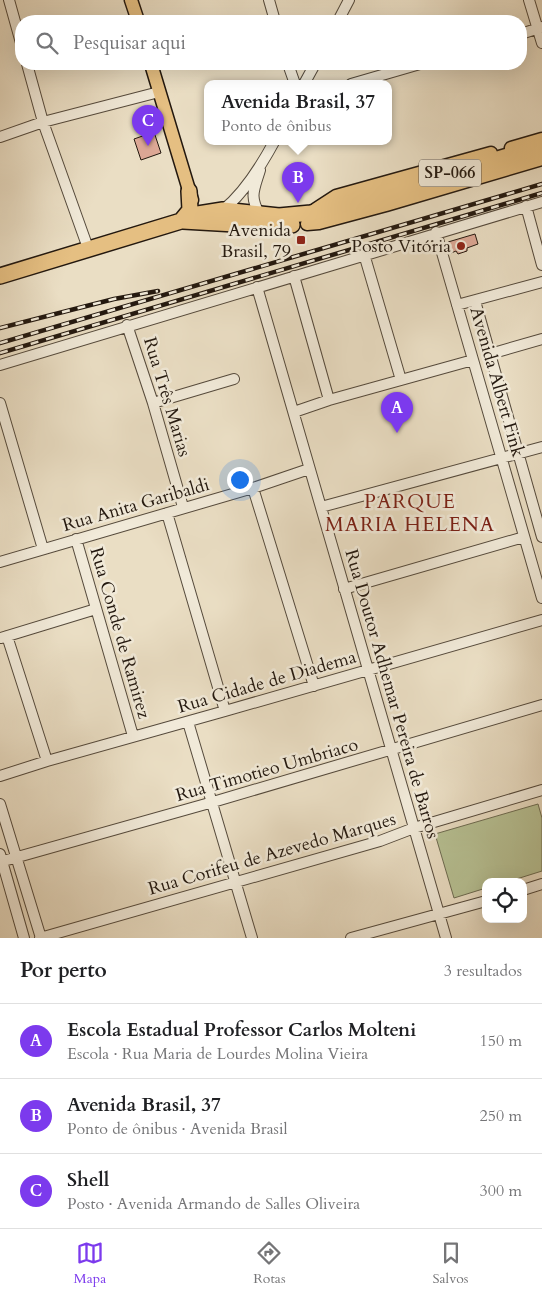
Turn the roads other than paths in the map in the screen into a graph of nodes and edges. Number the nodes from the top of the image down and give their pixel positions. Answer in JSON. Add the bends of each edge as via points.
{"nodes":[{"id":1,"x":9,"y":0,"type":"edge"},
{"id":2,"x":131,"y":0,"type":"edge"},
{"id":3,"x":268,"y":0,"type":"edge"},
{"id":4,"x":349,"y":0,"type":"edge"},
{"id":5,"x":529,"y":0,"type":"edge"},
{"id":6,"x":136,"y":15,"type":"edge"},
{"id":7,"x":273,"y":15,"type":"edge"},
{"id":8,"x":341,"y":15,"type":"edge"},
{"id":9,"x":15,"y":22,"type":"edge"},
{"id":10,"x":540,"y":28,"type":"edge"},
{"id":11,"x":527,"y":32,"type":"edge"},
{"id":12,"x":542,"y":43,"type":"edge"},
{"id":13,"x":29,"y":70,"type":"edge"},
{"id":14,"x":153,"y":70,"type":"edge"},
{"id":15,"x":400,"y":70,"type":"edge"},
{"id":16,"x":366,"y":80,"type":"edge"},
{"id":17,"x":159,"y":92,"type":"junction"},
{"id":18,"x":43,"y":122,"type":"junction"},
{"id":19,"x":0,"y":137,"type":"edge"},
{"id":20,"x":542,"y":139,"type":"edge"},
{"id":21,"x":272,"y":145,"type":"edge"},
{"id":22,"x":542,"y":151,"type":"edge"},
{"id":23,"x":542,"y":157,"type":"edge"},
{"id":24,"x":264,"y":160,"type":"junction"},
{"id":25,"x":189,"y":191,"type":"junction"},
{"id":26,"x":360,"y":202,"type":"junction"},
{"id":27,"x":542,"y":202,"type":"edge"},
{"id":28,"x":526,"y":206,"type":"junction"},
{"id":29,"x":223,"y":210,"type":"junction"},
{"id":30,"x":260,"y":215,"type":"junction"},
{"id":31,"x":309,"y":218,"type":"junction"},
{"id":32,"x":201,"y":219,"type":"junction"},
{"id":33,"x":181,"y":221,"type":"junction"},
{"id":34,"x":436,"y":232,"type":"junction"},
{"id":35,"x":88,"y":248,"type":"junction"},
{"id":36,"x":364,"y":254,"type":"junction"},
{"id":37,"x":542,"y":265,"type":"edge"},
{"id":38,"x":0,"y":276,"type":"edge"},
{"id":39,"x":294,"y":276,"type":"junction"},
{"id":40,"x":542,"y":282,"type":"edge"},
{"id":41,"x":257,"y":287,"type":"junction"},
{"id":42,"x":475,"y":301,"type":"junction"},
{"id":43,"x":458,"y":305,"type":"junction"},
{"id":44,"x":127,"y":325,"type":"junction"},
{"id":45,"x":542,"y":339,"type":"edge"},
{"id":46,"x":490,"y":354,"type":"junction"},
{"id":47,"x":473,"y":360,"type":"junction"},
{"id":48,"x":0,"y":365,"type":"edge"},
{"id":49,"x":234,"y":379,"type":"dead end"},
{"id":50,"x":401,"y":380,"type":"junction"},
{"id":51,"x":329,"y":400,"type":"junction"},
{"id":52,"x":0,"y":403,"type":"edge"},
{"id":53,"x":153,"y":403,"type":"junction"},
{"id":54,"x":294,"y":412,"type":"junction"},
{"id":55,"x":5,"y":434,"type":"edge"},
{"id":56,"x":542,"y":447,"type":"edge"},
{"id":57,"x":519,"y":454,"type":"junction"},
{"id":58,"x":502,"y":458,"type":"junction"},
{"id":59,"x":309,"y":469,"type":"junction"},
{"id":60,"x":253,"y":488,"type":"junction"},
{"id":61,"x":184,"y":507,"type":"junction"},
{"id":62,"x":321,"y":508,"type":"junction"},
{"id":63,"x":167,"y":513,"type":"junction"},
{"id":64,"x":542,"y":534,"type":"edge"},
{"id":65,"x":524,"y":537,"type":"junction"},
{"id":66,"x":76,"y":539,"type":"junction"},
{"id":67,"x":43,"y":549,"type":"junction"},
{"id":68,"x":0,"y":562,"type":"edge"},
{"id":69,"x":344,"y":589,"type":"junction"},
{"id":70,"x":542,"y":598,"type":"edge"},
{"id":71,"x":96,"y":609,"type":"junction"},
{"id":72,"x":542,"y":620,"type":"edge"},
{"id":73,"x":3,"y":638,"type":"edge"},
{"id":74,"x":369,"y":670,"type":"junction"},
{"id":75,"x":314,"y":686,"type":"junction"},
{"id":76,"x":542,"y":705,"type":"edge"},
{"id":77,"x":225,"y":712,"type":"junction"},
{"id":78,"x":188,"y":722,"type":"junction"},
{"id":79,"x":133,"y":736,"type":"junction"},
{"id":80,"x":391,"y":750,"type":"junction"},
{"id":81,"x":47,"y":761,"type":"junction"},
{"id":82,"x":0,"y":776,"type":"edge"},
{"id":83,"x":542,"y":790,"type":"edge"},
{"id":84,"x":213,"y":802,"type":"junction"},
{"id":85,"x":0,"y":804,"type":"edge"},
{"id":86,"x":414,"y":828,"type":"junction"},
{"id":87,"x":17,"y":857,"type":"junction"},
{"id":88,"x":1,"y":860,"type":"edge"},
{"id":89,"x":235,"y":882,"type":"junction"},
{"id":90,"x":542,"y":884,"type":"edge"},
{"id":91,"x":527,"y":889,"type":"edge"},
{"id":92,"x":482,"y":901,"type":"edge"},
{"id":93,"x":439,"y":914,"type":"junction"},
{"id":94,"x":24,"y":938,"type":"edge"},
{"id":95,"x":40,"y":938,"type":"edge"},
{"id":96,"x":252,"y":938,"type":"edge"},
{"id":97,"x":351,"y":938,"type":"edge"},
{"id":98,"x":446,"y":938,"type":"edge"}],
"edges":[{"from":1,"to":9,"type":"street"},
{"from":2,"to":6,"type":"main road"},
{"from":3,"to":7,"type":"street"},
{"from":4,"to":8,"type":"street"},
{"from":5,"to":10,"type":"street"},
{"from":10,"to":11,"type":"street"},
{"from":10,"to":12,"type":"street"},
{"from":13,"to":18,"type":"street"},
{"from":14,"to":17,"type":"main road"},
{"from":15,"to":16,"type":"street"},
{"from":17,"to":18,"type":"street"},
{"from":17,"to":25,"type":"main road"},
{"from":18,"to":19,"type":"street"},
{"from":18,"to":35,"type":"street"},
{"from":20,"to":31,"type":"main road","via":[[336,196]]},
{"from":21,"to":24,"type":"street"},
{"from":22,"to":26,"type":"highway","number":"SP-066","via":[[508,156]]},
{"from":23,"to":26,"type":"highway","via":[[498,164]]},
{"from":23,"to":31,"type":"main road","via":[[319,223]]},
{"from":24,"to":29,"type":"street","via":[[233,202]]},
{"from":24,"to":30,"type":"street","via":[[253,193]]},
{"from":25,"to":29,"type":"main road","via":[[205,206]]},
{"from":25,"to":32,"type":"main road"},
{"from":25,"to":33,"type":"highway","via":[[190,210]]},
{"from":26,"to":31,"type":"highway","number":"SP-066"},
{"from":27,"to":28,"type":"street"},
{"from":28,"to":34,"type":"street"},
{"from":28,"to":37,"type":"street"},
{"from":29,"to":30,"type":"highway","number":"SP-066"},
{"from":29,"to":32,"type":"highway","number":"SP-066"},
{"from":30,"to":31,"type":"highway","number":"SP-066"},
{"from":31,"to":32,"type":"highway","via":[[266,226]]},
{"from":32,"to":33,"type":"highway"},
{"from":33,"to":35,"type":"highway"},
{"from":34,"to":36,"type":"street"},
{"from":34,"to":43,"type":"street","name":"Avenida Albert Fink"},
{"from":35,"to":38,"type":"highway"},
{"from":36,"to":39,"type":"street"},
{"from":36,"to":50,"type":"street"},
{"from":39,"to":41,"type":"street"},
{"from":39,"to":51,"type":"street"},
{"from":40,"to":42,"type":"street"},
{"from":41,"to":44,"type":"street"},
{"from":41,"to":54,"type":"street","name":"Rua Doutor Adhemar Pereira de Barros"},
{"from":42,"to":43,"type":"street"},
{"from":42,"to":46,"type":"street","name":"Avenida Albert Fink"},
{"from":43,"to":47,"type":"street","name":"Avenida Albert Fink"},
{"from":44,"to":48,"type":"street"},
{"from":44,"to":53,"type":"street","name":"Rua Três Marias"},
{"from":45,"to":46,"type":"street"},
{"from":46,"to":57,"type":"street","name":"Avenida Albert Fink"},
{"from":47,"to":50,"type":"street"},
{"from":47,"to":58,"type":"street","name":"Avenida Albert Fink"},
{"from":49,"to":53,"type":"street"},
{"from":50,"to":51,"type":"street"},
{"from":51,"to":54,"type":"street"},
{"from":52,"to":55,"type":"street"},
{"from":53,"to":61,"type":"street","name":"Rua Três Marias"},
{"from":54,"to":59,"type":"street","name":"Rua Doutor Adhemar Pereira de Barros"},
{"from":55,"to":67,"type":"street"},
{"from":56,"to":57,"type":"street"},
{"from":57,"to":58,"type":"street"},
{"from":57,"to":64,"type":"street","name":"Avenida Albert Fink"},
{"from":58,"to":62,"type":"street"},
{"from":58,"to":65,"type":"street","name":"Avenida Albert Fink"},
{"from":59,"to":60,"type":"street","name":"Rua Anita Garibaldi"},
{"from":59,"to":62,"type":"street","name":"Rua Doutor Adhemar Pereira de Barros"},
{"from":60,"to":61,"type":"street","name":"Rua Anita Garibaldi"},
{"from":60,"to":75,"type":"street"},
{"from":61,"to":63,"type":"street","name":"Rua Anita Garibaldi"},
{"from":62,"to":69,"type":"street","name":"Rua Doutor Adhemar Pereira de Barros"},
{"from":63,"to":66,"type":"street","name":"Rua Anita Garibaldi"},
{"from":63,"to":77,"type":"street"},
{"from":65,"to":69,"type":"street"},
{"from":65,"to":70,"type":"street","name":"Avenida Albert Fink"},
{"from":66,"to":67,"type":"street","name":"Rua Anita Garibaldi"},
{"from":66,"to":71,"type":"street","name":"Rua Conde de Ramirez"},
{"from":67,"to":68,"type":"street","name":"Rua Anita Garibaldi"},
{"from":69,"to":74,"type":"street","name":"Rua Doutor Adhemar Pereira de Barros"},
{"from":71,"to":73,"type":"street"},
{"from":71,"to":79,"type":"street","name":"Rua Conde de Ramirez"},
{"from":72,"to":74,"type":"street","name":"Rua Cidade de Diadema"},
{"from":73,"to":81,"type":"street"},
{"from":74,"to":75,"type":"street","name":"Rua Cidade de Diadema"},
{"from":74,"to":80,"type":"street","name":"Rua Doutor Adhemar Pereira de Barros"},
{"from":75,"to":77,"type":"street","name":"Rua Cidade de Diadema"},
{"from":76,"to":80,"type":"street","name":"Rua Timotieo Umbriaco"},
{"from":77,"to":78,"type":"street","name":"Rua Cidade de Diadema"},
{"from":78,"to":79,"type":"street","name":"Rua Cidade de Diadema"},
{"from":78,"to":84,"type":"street"},
{"from":79,"to":81,"type":"street","name":"Rua Cidade de Diadema"},
{"from":80,"to":84,"type":"street","name":"Rua Timotieo Umbriaco"},
{"from":80,"to":86,"type":"street","name":"Rua Doutor Adhemar Pereira de Barros"},
{"from":81,"to":82,"type":"street","name":"Rua Cidade de Diadema"},
{"from":83,"to":86,"type":"street","name":"Rua Corifeu de Azevedo Marques"},
{"from":84,"to":87,"type":"street","name":"Rua Timotieo Umbriaco"},
{"from":84,"to":89,"type":"street"},
{"from":85,"to":87,"type":"street"},
{"from":86,"to":89,"type":"street","name":"Rua Corifeu de Azevedo Marques","via":[[380,841]]},
{"from":86,"to":93,"type":"street","name":"Rua Doutor Adhemar Pereira de Barros"},
{"from":87,"to":88,"type":"street","name":"Rua Timotieo Umbriaco"},
{"from":87,"to":95,"type":"street"},
{"from":88,"to":94,"type":"street"},
{"from":89,"to":95,"type":"street","name":"Rua Corifeu de Azevedo Marques"},
{"from":89,"to":96,"type":"street"},
{"from":90,"to":91,"type":"street"},
{"from":92,"to":93,"type":"street"},
{"from":93,"to":97,"type":"street"},
{"from":93,"to":98,"type":"street","name":"Rua Doutor Adhemar Pereira de Barros"}]}
